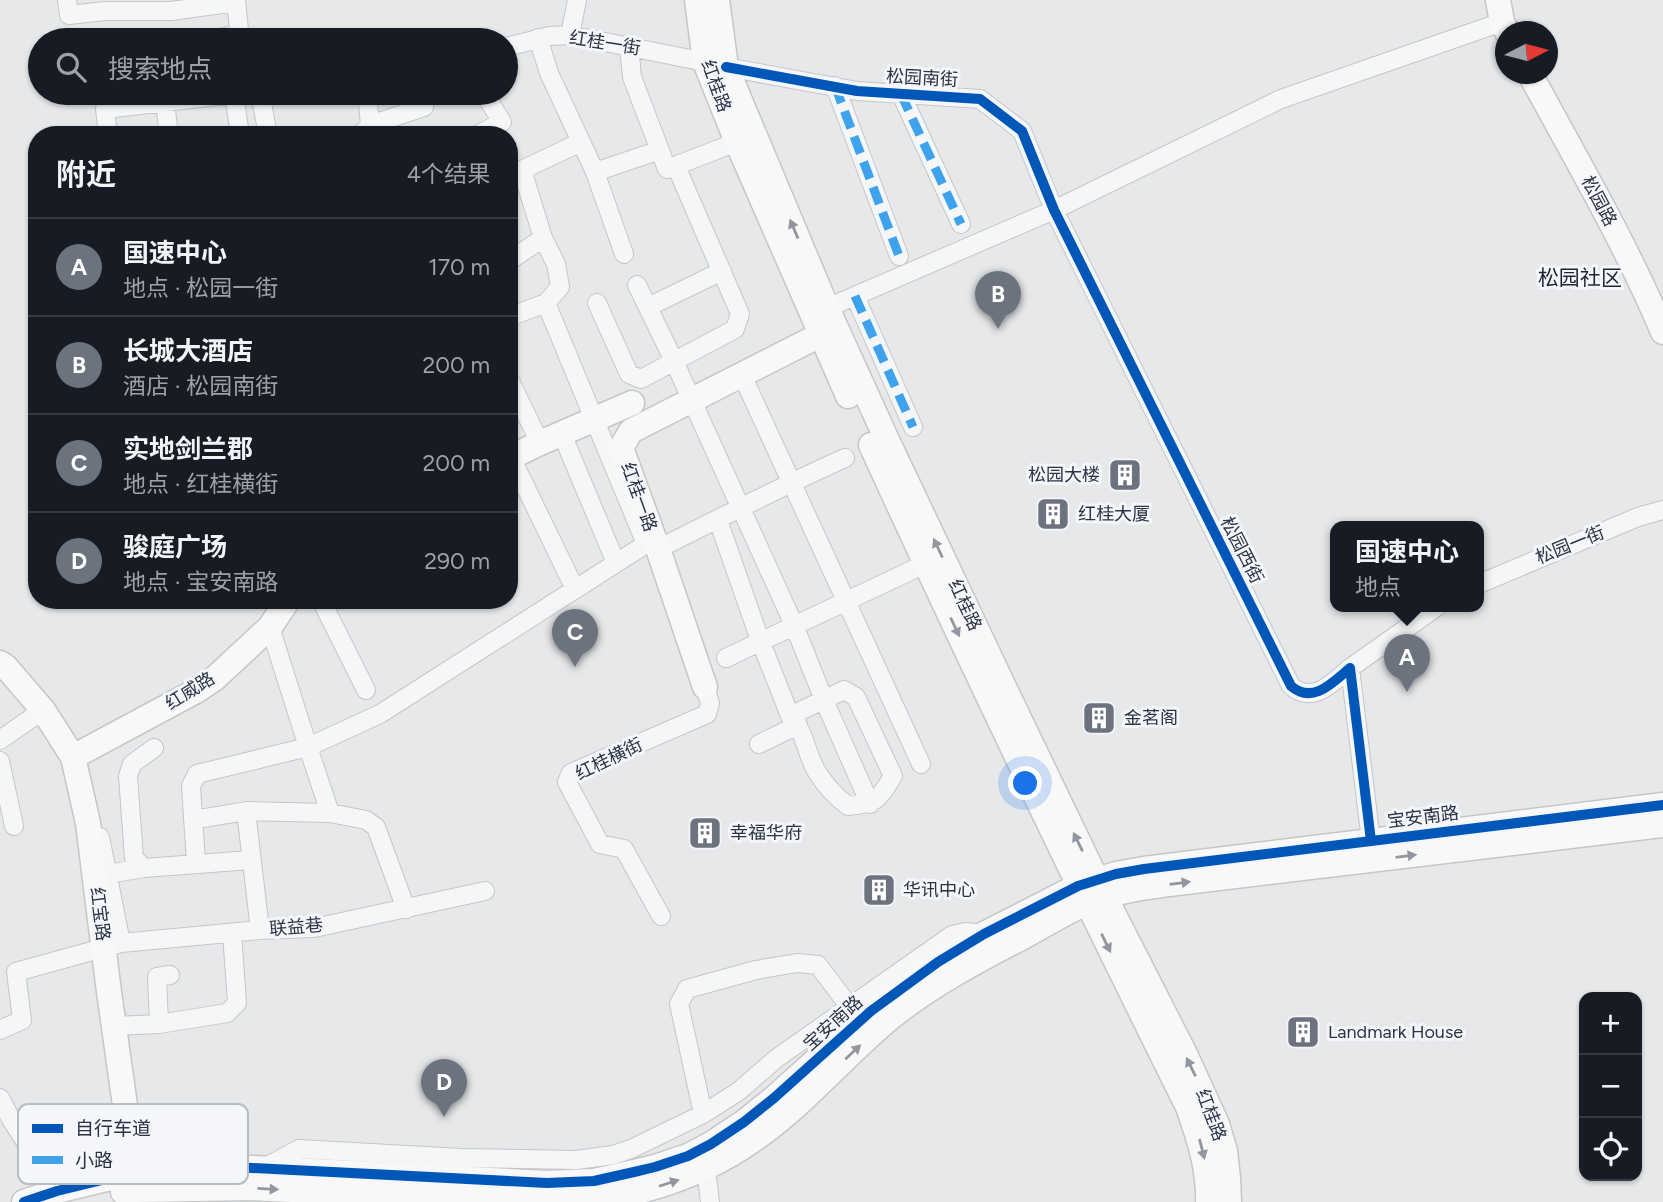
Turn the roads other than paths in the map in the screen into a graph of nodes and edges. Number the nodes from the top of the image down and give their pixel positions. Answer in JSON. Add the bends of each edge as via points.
{"nodes":[{"id":1,"x":67,"y":0,"type":"edge"},
{"id":2,"x":578,"y":0,"type":"edge"},
{"id":3,"x":697,"y":0,"type":"edge"},
{"id":4,"x":717,"y":0,"type":"edge"},
{"id":5,"x":236,"y":1,"type":"edge"},
{"id":6,"x":1503,"y":18,"type":"edge"},
{"id":7,"x":239,"y":28,"type":"edge"},
{"id":8,"x":570,"y":35,"type":"junction"},
{"id":9,"x":538,"y":38,"type":"junction"},
{"id":10,"x":518,"y":44,"type":"edge"},
{"id":11,"x":629,"y":46,"type":"junction"},
{"id":12,"x":715,"y":64,"type":"junction"},
{"id":13,"x":1535,"y":84,"type":"edge"},
{"id":14,"x":835,"y":86,"type":"junction"},
{"id":15,"x":901,"y":94,"type":"junction"},
{"id":16,"x":139,"y":105,"type":"edge"},
{"id":17,"x":165,"y":105,"type":"edge"},
{"id":18,"x":239,"y":105,"type":"edge"},
{"id":19,"x":262,"y":105,"type":"edge"},
{"id":20,"x":366,"y":105,"type":"edge"},
{"id":21,"x":423,"y":105,"type":"edge"},
{"id":22,"x":492,"y":105,"type":"edge"},
{"id":23,"x":107,"y":126,"type":"edge"},
{"id":24,"x":168,"y":126,"type":"edge"},
{"id":25,"x":240,"y":126,"type":"edge"},
{"id":26,"x":266,"y":126,"type":"edge"},
{"id":27,"x":365,"y":126,"type":"edge"},
{"id":28,"x":375,"y":126,"type":"edge"},
{"id":29,"x":493,"y":126,"type":"edge"},
{"id":30,"x":581,"y":142,"type":"junction"},
{"id":31,"x":737,"y":142,"type":"junction"},
{"id":32,"x":660,"y":150,"type":"junction"},
{"id":33,"x":676,"y":166,"type":"junction"},
{"id":34,"x":595,"y":173,"type":"junction"},
{"id":35,"x":1054,"y":211,"type":"junction"},
{"id":36,"x":961,"y":224,"type":"dead end"},
{"id":37,"x":543,"y":238,"type":"junction"},
{"id":38,"x":624,"y":254,"type":"dead end"},
{"id":39,"x":518,"y":255,"type":"edge"},
{"id":40,"x":899,"y":256,"type":"dead end"},
{"id":41,"x":722,"y":271,"type":"junction"},
{"id":42,"x":637,"y":285,"type":"dead end"},
{"id":43,"x":855,"y":296,"type":"junction"},
{"id":44,"x":546,"y":303,"type":"junction"},
{"id":45,"x":597,"y":303,"type":"dead end"},
{"id":46,"x":648,"y":307,"type":"junction"},
{"id":47,"x":827,"y":308,"type":"junction"},
{"id":48,"x":518,"y":314,"type":"edge"},
{"id":49,"x":1663,"y":331,"type":"edge"},
{"id":50,"x":820,"y":335,"type":"junction"},
{"id":51,"x":674,"y":361,"type":"junction"},
{"id":52,"x":742,"y":375,"type":"junction"},
{"id":53,"x":518,"y":392,"type":"edge"},
{"id":54,"x":691,"y":401,"type":"junction"},
{"id":55,"x":632,"y":403,"type":"dead end"},
{"id":56,"x":594,"y":420,"type":"junction"},
{"id":57,"x":913,"y":427,"type":"dead end"},
{"id":58,"x":551,"y":438,"type":"junction"},
{"id":59,"x":518,"y":453,"type":"edge"},
{"id":60,"x":845,"y":458,"type":"dead end"},
{"id":61,"x":518,"y":473,"type":"edge"},
{"id":62,"x":791,"y":482,"type":"junction"},
{"id":63,"x":741,"y":509,"type":"junction"},
{"id":64,"x":1663,"y":510,"type":"edge"},
{"id":65,"x":718,"y":520,"type":"junction"},
{"id":66,"x":658,"y":549,"type":"junction"},
{"id":67,"x":616,"y":563,"type":"junction"},
{"id":68,"x":925,"y":564,"type":"junction"},
{"id":69,"x":1484,"y":582,"type":"edge"},
{"id":70,"x":575,"y":590,"type":"junction"},
{"id":71,"x":845,"y":600,"type":"junction"},
{"id":72,"x":282,"y":609,"type":"edge"},
{"id":73,"x":326,"y":609,"type":"edge"},
{"id":74,"x":1429,"y":612,"type":"edge"},
{"id":75,"x":794,"y":625,"type":"junction"},
{"id":76,"x":270,"y":627,"type":"junction"},
{"id":77,"x":760,"y":640,"type":"junction"},
{"id":78,"x":726,"y":657,"type":"dead end"},
{"id":79,"x":0,"y":663,"type":"edge"},
{"id":80,"x":1350,"y":668,"type":"junction"},
{"id":81,"x":705,"y":687,"type":"joint"},
{"id":82,"x":366,"y":690,"type":"dead end"},
{"id":83,"x":824,"y":700,"type":"junction"},
{"id":84,"x":43,"y":710,"type":"junction"},
{"id":85,"x":794,"y":720,"type":"junction"},
{"id":86,"x":0,"y":740,"type":"edge"},
{"id":87,"x":759,"y":744,"type":"dead end"},
{"id":88,"x":307,"y":747,"type":"junction"},
{"id":89,"x":154,"y":748,"type":"dead end"},
{"id":90,"x":77,"y":755,"type":"junction"},
{"id":91,"x":0,"y":761,"type":"edge"},
{"id":92,"x":921,"y":764,"type":"dead end"},
{"id":93,"x":870,"y":804,"type":"junction"},
{"id":94,"x":1663,"y":805,"type":"edge"},
{"id":95,"x":246,"y":811,"type":"junction"},
{"id":96,"x":330,"y":813,"type":"junction"},
{"id":97,"x":193,"y":820,"type":"junction"},
{"id":98,"x":1663,"y":825,"type":"edge"},
{"id":99,"x":14,"y":826,"type":"dead end"},
{"id":100,"x":1371,"y":841,"type":"junction"},
{"id":101,"x":251,"y":860,"type":"junction"},
{"id":102,"x":196,"y":863,"type":"junction"},
{"id":103,"x":144,"y":867,"type":"junction"},
{"id":104,"x":108,"y":874,"type":"junction"},
{"id":105,"x":485,"y":891,"type":"dead end"},
{"id":106,"x":1092,"y":891,"type":"junction"},
{"id":107,"x":406,"y":909,"type":"junction"},
{"id":108,"x":661,"y":916,"type":"dead end"},
{"id":109,"x":260,"y":930,"type":"junction"},
{"id":110,"x":232,"y":933,"type":"junction"},
{"id":111,"x":984,"y":934,"type":"junction"},
{"id":112,"x":113,"y":946,"type":"junction"},
{"id":113,"x":170,"y":975,"type":"dead end"},
{"id":114,"x":849,"y":1006,"type":"junction"},
{"id":115,"x":159,"y":1024,"type":"junction"},
{"id":116,"x":115,"y":1026,"type":"junction"},
{"id":117,"x":0,"y":1030,"type":"edge"},
{"id":118,"x":0,"y":1097,"type":"edge"},
{"id":119,"x":126,"y":1104,"type":"edge"},
{"id":120,"x":702,"y":1114,"type":"junction"},
{"id":121,"x":6,"y":1123,"type":"edge"},
{"id":122,"x":18,"y":1137,"type":"edge"},
{"id":123,"x":631,"y":1149,"type":"junction"},
{"id":124,"x":248,"y":1168,"type":"edge"},
{"id":125,"x":264,"y":1168,"type":"junction"},
{"id":126,"x":706,"y":1168,"type":"junction"},
{"id":127,"x":607,"y":1178,"type":"junction"},
{"id":128,"x":131,"y":1184,"type":"edge"},
{"id":129,"x":185,"y":1184,"type":"edge"},
{"id":130,"x":68,"y":1197,"type":"edge"},
{"id":131,"x":24,"y":1202,"type":"edge"},
{"id":132,"x":572,"y":1202,"type":"edge"},
{"id":133,"x":579,"y":1202,"type":"edge"},
{"id":134,"x":710,"y":1202,"type":"edge"},
{"id":135,"x":1208,"y":1202,"type":"edge"},
{"id":136,"x":1229,"y":1202,"type":"edge"}],
"edges":[{"from":1,"to":5,"type":"street","via":[[69,15],[171,11]]},
{"from":2,"to":8,"type":"street"},
{"from":3,"to":12,"type":"street","name":"红桂路"},
{"from":4,"to":12,"type":"street","name":"红桂路"},
{"from":5,"to":7,"type":"street"},
{"from":6,"to":35,"type":"street","via":[[1281,99]]},
{"from":8,"to":9,"type":"street","name":"红桂一街"},
{"from":8,"to":11,"type":"street","name":"红桂一街"},
{"from":9,"to":10,"type":"street","name":"红桂一街"},
{"from":9,"to":30,"type":"street"},
{"from":11,"to":12,"type":"street","name":"红桂一街"},
{"from":11,"to":32,"type":"street","via":[[632,77]]},
{"from":12,"to":14,"type":"street","name":"松园南街"},
{"from":12,"to":31,"type":"street","name":"红桂路"},
{"from":47,"to":12,"type":"street","name":"红桂路","one_way":true},
{"from":13,"to":49,"type":"street","name":"松园路"},
{"from":14,"to":15,"type":"street","name":"松园南街"},
{"from":14,"to":40,"type":"street"},
{"from":15,"to":35,"type":"street","name":"松园南街","via":[[980,99],[1022,131]]},
{"from":15,"to":36,"type":"street"},
{"from":16,"to":23,"type":"street","via":[[105,109]]},
{"from":17,"to":24,"type":"street"},
{"from":18,"to":25,"type":"street"},
{"from":19,"to":26,"type":"street"},
{"from":20,"to":27,"type":"street"},
{"from":21,"to":28,"type":"street"},
{"from":22,"to":29,"type":"street","via":[[502,121]]},
{"from":30,"to":34,"type":"street"},
{"from":30,"to":37,"type":"street","via":[[522,170]]},
{"from":31,"to":33,"type":"street"},
{"from":31,"to":50,"type":"street","name":"红桂路"},
{"from":32,"to":33,"type":"street","via":[[667,169]]},
{"from":32,"to":34,"type":"street"},
{"from":33,"to":41,"type":"street"},
{"from":34,"to":38,"type":"street"},
{"from":35,"to":43,"type":"street"},
{"from":35,"to":80,"type":"street","name":"松园西街","via":[[1291,687],[1305,694],[1318,692]]},
{"from":37,"to":39,"type":"street"},
{"from":37,"to":44,"type":"street","via":[[556,264],[560,287]]},
{"from":41,"to":46,"type":"street"},
{"from":41,"to":51,"type":"street","via":[[740,314],[735,329]]},
{"from":42,"to":46,"type":"street"},
{"from":43,"to":47,"type":"street"},
{"from":43,"to":57,"type":"street"},
{"from":44,"to":48,"type":"street"},
{"from":44,"to":56,"type":"street"},
{"from":45,"to":51,"type":"street","via":[[629,374],[640,379]]},
{"from":46,"to":51,"type":"street"},
{"from":106,"to":47,"type":"street","name":"红桂路","one_way":true},
{"from":50,"to":52,"type":"street","name":"红桂一路"},
{"from":50,"to":68,"type":"street","name":"红桂路"},
{"from":51,"to":54,"type":"street"},
{"from":52,"to":54,"type":"street","name":"红桂一路"},
{"from":52,"to":62,"type":"street"},
{"from":53,"to":58,"type":"street"},
{"from":54,"to":63,"type":"street"},
{"from":54,"to":66,"type":"street","name":"红桂一路","via":[[631,431],[621,448]]},
{"from":55,"to":56,"type":"street"},
{"from":56,"to":58,"type":"street"},
{"from":56,"to":67,"type":"street","via":[[646,544]]},
{"from":58,"to":59,"type":"street"},
{"from":58,"to":67,"type":"street"},
{"from":60,"to":62,"type":"street"},
{"from":61,"to":70,"type":"street"},
{"from":62,"to":63,"type":"street"},
{"from":62,"to":71,"type":"street"},
{"from":63,"to":65,"type":"street"},
{"from":63,"to":75,"type":"street"},
{"from":64,"to":69,"type":"street","name":"松园一街"},
{"from":65,"to":66,"type":"street"},
{"from":65,"to":77,"type":"street"},
{"from":66,"to":81,"type":"street","name":"红桂一路"},
{"from":67,"to":70,"type":"street"},
{"from":68,"to":71,"type":"street"},
{"from":68,"to":106,"type":"street","name":"红桂路","one_way":true},
{"from":70,"to":88,"type":"street","via":[[380,714]]},
{"from":71,"to":75,"type":"street"},
{"from":71,"to":92,"type":"street"},
{"from":72,"to":76,"type":"street","name":"红威路"},
{"from":73,"to":82,"type":"street"},
{"from":74,"to":80,"type":"street"},
{"from":75,"to":77,"type":"street"},
{"from":75,"to":83,"type":"street"},
{"from":76,"to":88,"type":"street"},
{"from":76,"to":90,"type":"street","name":"红威路","via":[[196,691]]},
{"from":77,"to":78,"type":"street"},
{"from":77,"to":85,"type":"street"},
{"from":79,"to":84,"type":"street","name":"红宝路"},
{"from":80,"to":100,"type":"street"},
{"from":81,"to":108,"type":"street","name":"红桂横街","via":[[710,703],[707,714],[571,773],[567,782],[600,844],[624,849]]},
{"from":83,"to":85,"type":"street"},
{"from":83,"to":93,"type":"street"},
{"from":83,"to":93,"type":"street","via":[[844,690],[856,697],[893,776]]},
{"from":84,"to":86,"type":"street"},
{"from":84,"to":90,"type":"street","name":"红宝路"},
{"from":85,"to":87,"type":"street"},
{"from":85,"to":93,"type":"street","via":[[817,772],[836,796],[848,806]]},
{"from":88,"to":96,"type":"street"},
{"from":88,"to":97,"type":"street","via":[[197,774],[191,786]]},
{"from":89,"to":103,"type":"street","via":[[132,764],[128,776],[134,858]]},
{"from":90,"to":104,"type":"street"},
{"from":90,"to":112,"type":"street","name":"红宝路"},
{"from":91,"to":99,"type":"street"},
{"from":94,"to":100,"type":"street","name":"宝安南路"},
{"from":95,"to":96,"type":"street"},
{"from":95,"to":97,"type":"street"},
{"from":95,"to":101,"type":"street"},
{"from":96,"to":107,"type":"street","via":[[366,820],[376,827]]},
{"from":97,"to":102,"type":"street"},
{"from":106,"to":98,"type":"street","name":"宝安南路","one_way":true},
{"from":100,"to":106,"type":"street","name":"宝安南路","via":[[1116,874]]},
{"from":101,"to":102,"type":"street"},
{"from":101,"to":109,"type":"street"},
{"from":102,"to":103,"type":"street"},
{"from":103,"to":104,"type":"street"},
{"from":104,"to":112,"type":"street"},
{"from":105,"to":107,"type":"street","name":"联益巷"},
{"from":106,"to":111,"type":"street","name":"宝安南路"},
{"from":126,"to":106,"type":"street","name":"宝安南路","one_way":true,"via":[[756,1138],[922,995]]},
{"from":106,"to":135,"type":"street","name":"红桂路","one_way":true,"via":[[1188,1107],[1205,1163]]},
{"from":136,"to":106,"type":"street","name":"红桂路","one_way":true,"via":[[1225,1151],[1217,1124],[1185,1054]]},
{"from":107,"to":109,"type":"street","name":"联益巷","via":[[314,928]]},
{"from":109,"to":110,"type":"street","name":"联益巷"},
{"from":110,"to":112,"type":"street","name":"联益巷"},
{"from":110,"to":115,"type":"street","via":[[237,1003],[227,1013]]},
{"from":111,"to":114,"type":"street","via":[[952,935]]},
{"from":111,"to":127,"type":"street","name":"宝安南路","via":[[871,1011],[744,1122],[688,1156]]},
{"from":112,"to":116,"type":"street","name":"红宝路"},
{"from":112,"to":117,"type":"street","name":"联益巷","via":[[16,972],[22,1020]]},
{"from":113,"to":115,"type":"street","via":[[157,977]]},
{"from":114,"to":120,"type":"street"},
{"from":114,"to":120,"type":"street","via":[[818,965],[797,963],[687,989],[679,1004]]},
{"from":115,"to":116,"type":"street"},
{"from":116,"to":119,"type":"street","name":"红宝路"},
{"from":118,"to":121,"type":"street"},
{"from":120,"to":123,"type":"street"},
{"from":121,"to":122,"type":"street"},
{"from":123,"to":125,"type":"street","via":[[576,1160],[299,1149]]},
{"from":123,"to":127,"type":"street"},
{"from":124,"to":125,"type":"street","name":"宝安南路"},
{"from":125,"to":127,"type":"street","name":"宝安南路","via":[[547,1183]]},
{"from":133,"to":126,"type":"street","name":"宝安南路","one_way":true,"via":[[655,1188]]},
{"from":126,"to":134,"type":"street"},
{"from":128,"to":130,"type":"street","name":"宝安南路","via":[[115,1193]]},
{"from":129,"to":132,"type":"street","name":"宝安南路","one_way":true},
{"from":130,"to":131,"type":"street","name":"宝安南路"}]}
